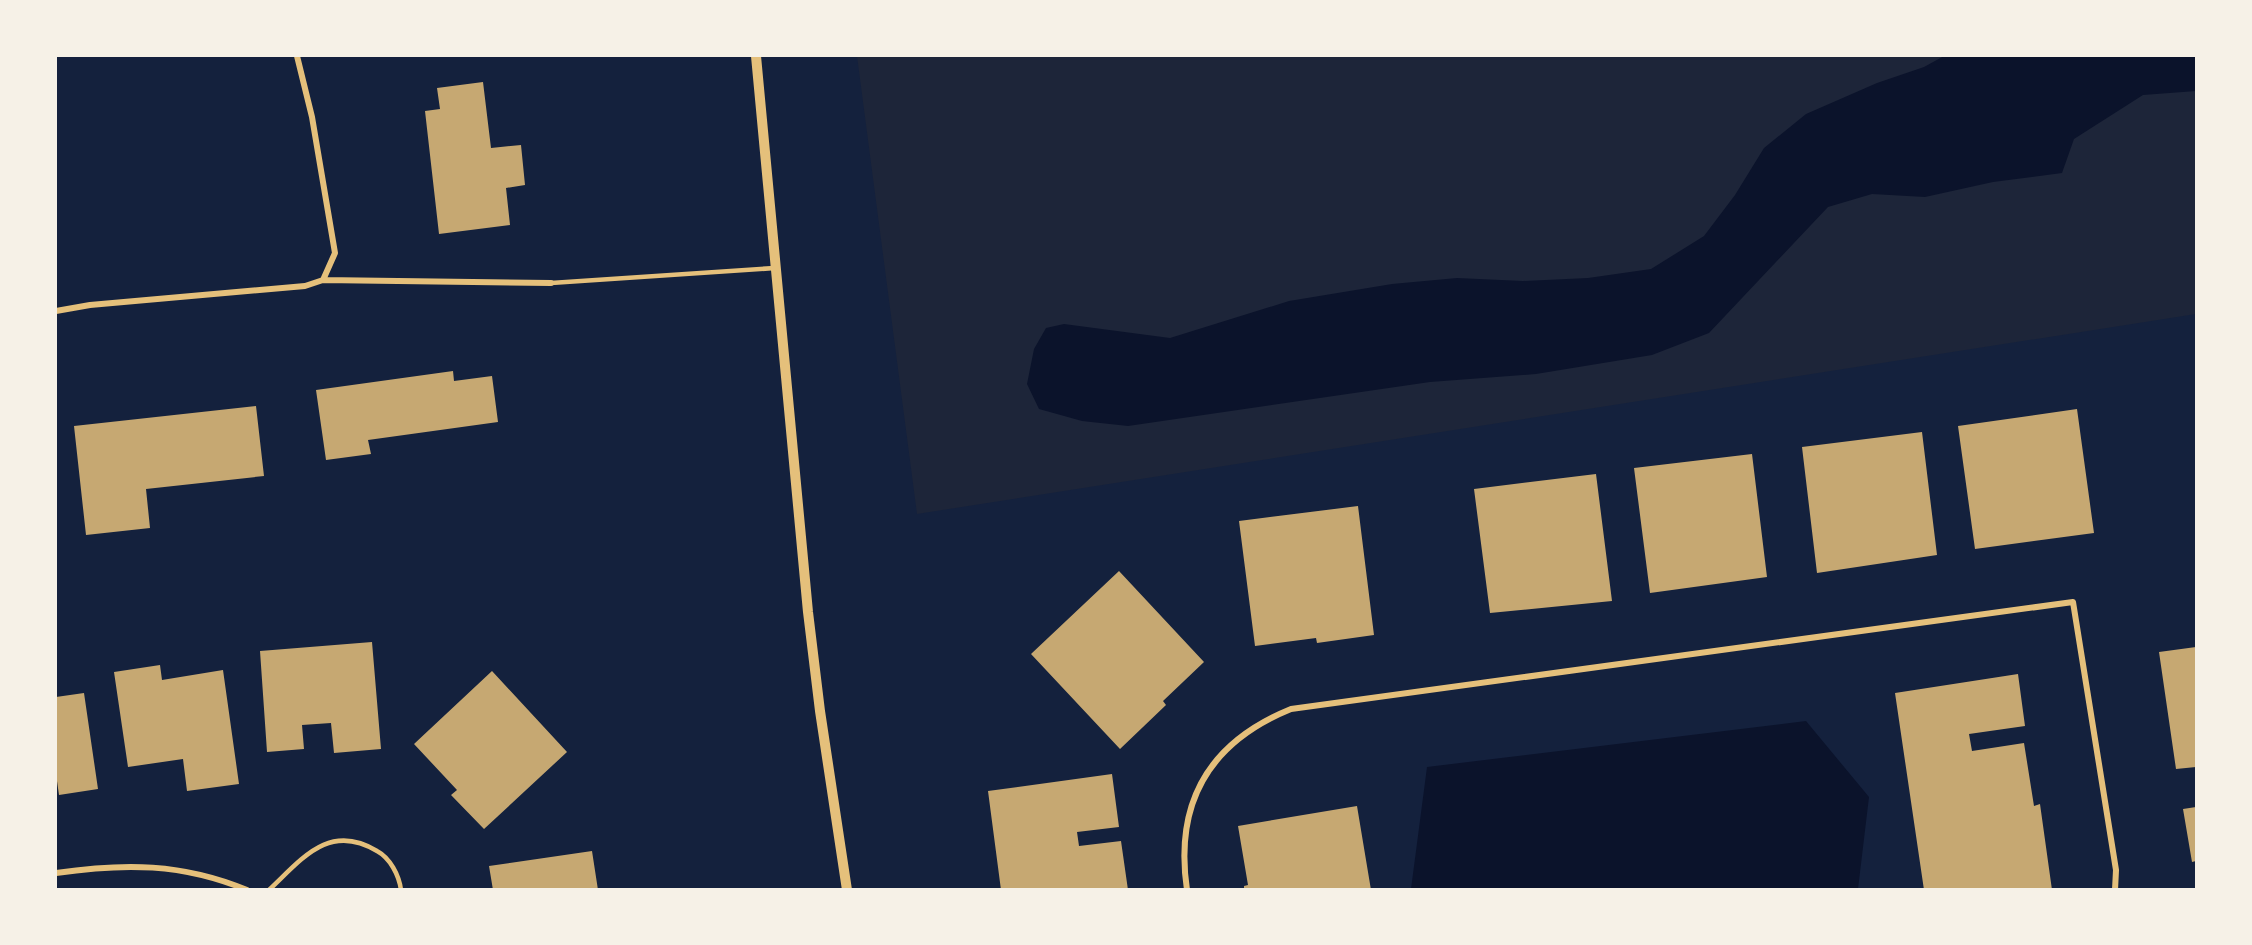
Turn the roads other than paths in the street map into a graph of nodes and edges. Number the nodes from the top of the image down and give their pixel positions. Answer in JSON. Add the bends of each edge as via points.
{"nodes":[{"id":1,"x":297,"y":56,"type":"edge"},
{"id":2,"x":756,"y":56,"type":"edge"},
{"id":3,"x":775,"y":268,"type":"junction"},
{"id":4,"x":323,"y":280,"type":"junction"},
{"id":5,"x":551,"y":283,"type":"joint"},
{"id":6,"x":56,"y":310,"type":"edge"},
{"id":7,"x":56,"y":873,"type":"edge"},
{"id":8,"x":248,"y":890,"type":"edge"},
{"id":9,"x":269,"y":890,"type":"edge"},
{"id":10,"x":401,"y":890,"type":"edge"},
{"id":11,"x":847,"y":890,"type":"edge"},
{"id":12,"x":1188,"y":890,"type":"edge"},
{"id":13,"x":2115,"y":890,"type":"edge"}],
"edges":[{"from":1,"to":4,"type":"street","via":[[312,117],[335,253]]},
{"from":2,"to":3,"type":"street"},
{"from":3,"to":5,"type":"lane"},
{"from":3,"to":11,"type":"street","via":[[808,612]]},
{"from":4,"to":5,"type":"street"},
{"from":4,"to":6,"type":"street","via":[[305,286]]},
{"from":7,"to":8,"type":"street","via":[[91,868],[170,868]]},
{"from":9,"to":10,"type":"lane","via":[[310,851],[327,842],[346,840],[364,843],[381,853],[393,867]]},
{"from":12,"to":13,"type":"street","via":[[1186,824],[1207,773],[1244,734],[1266,719],[1292,709],[2073,602],[2116,870]]}]}
